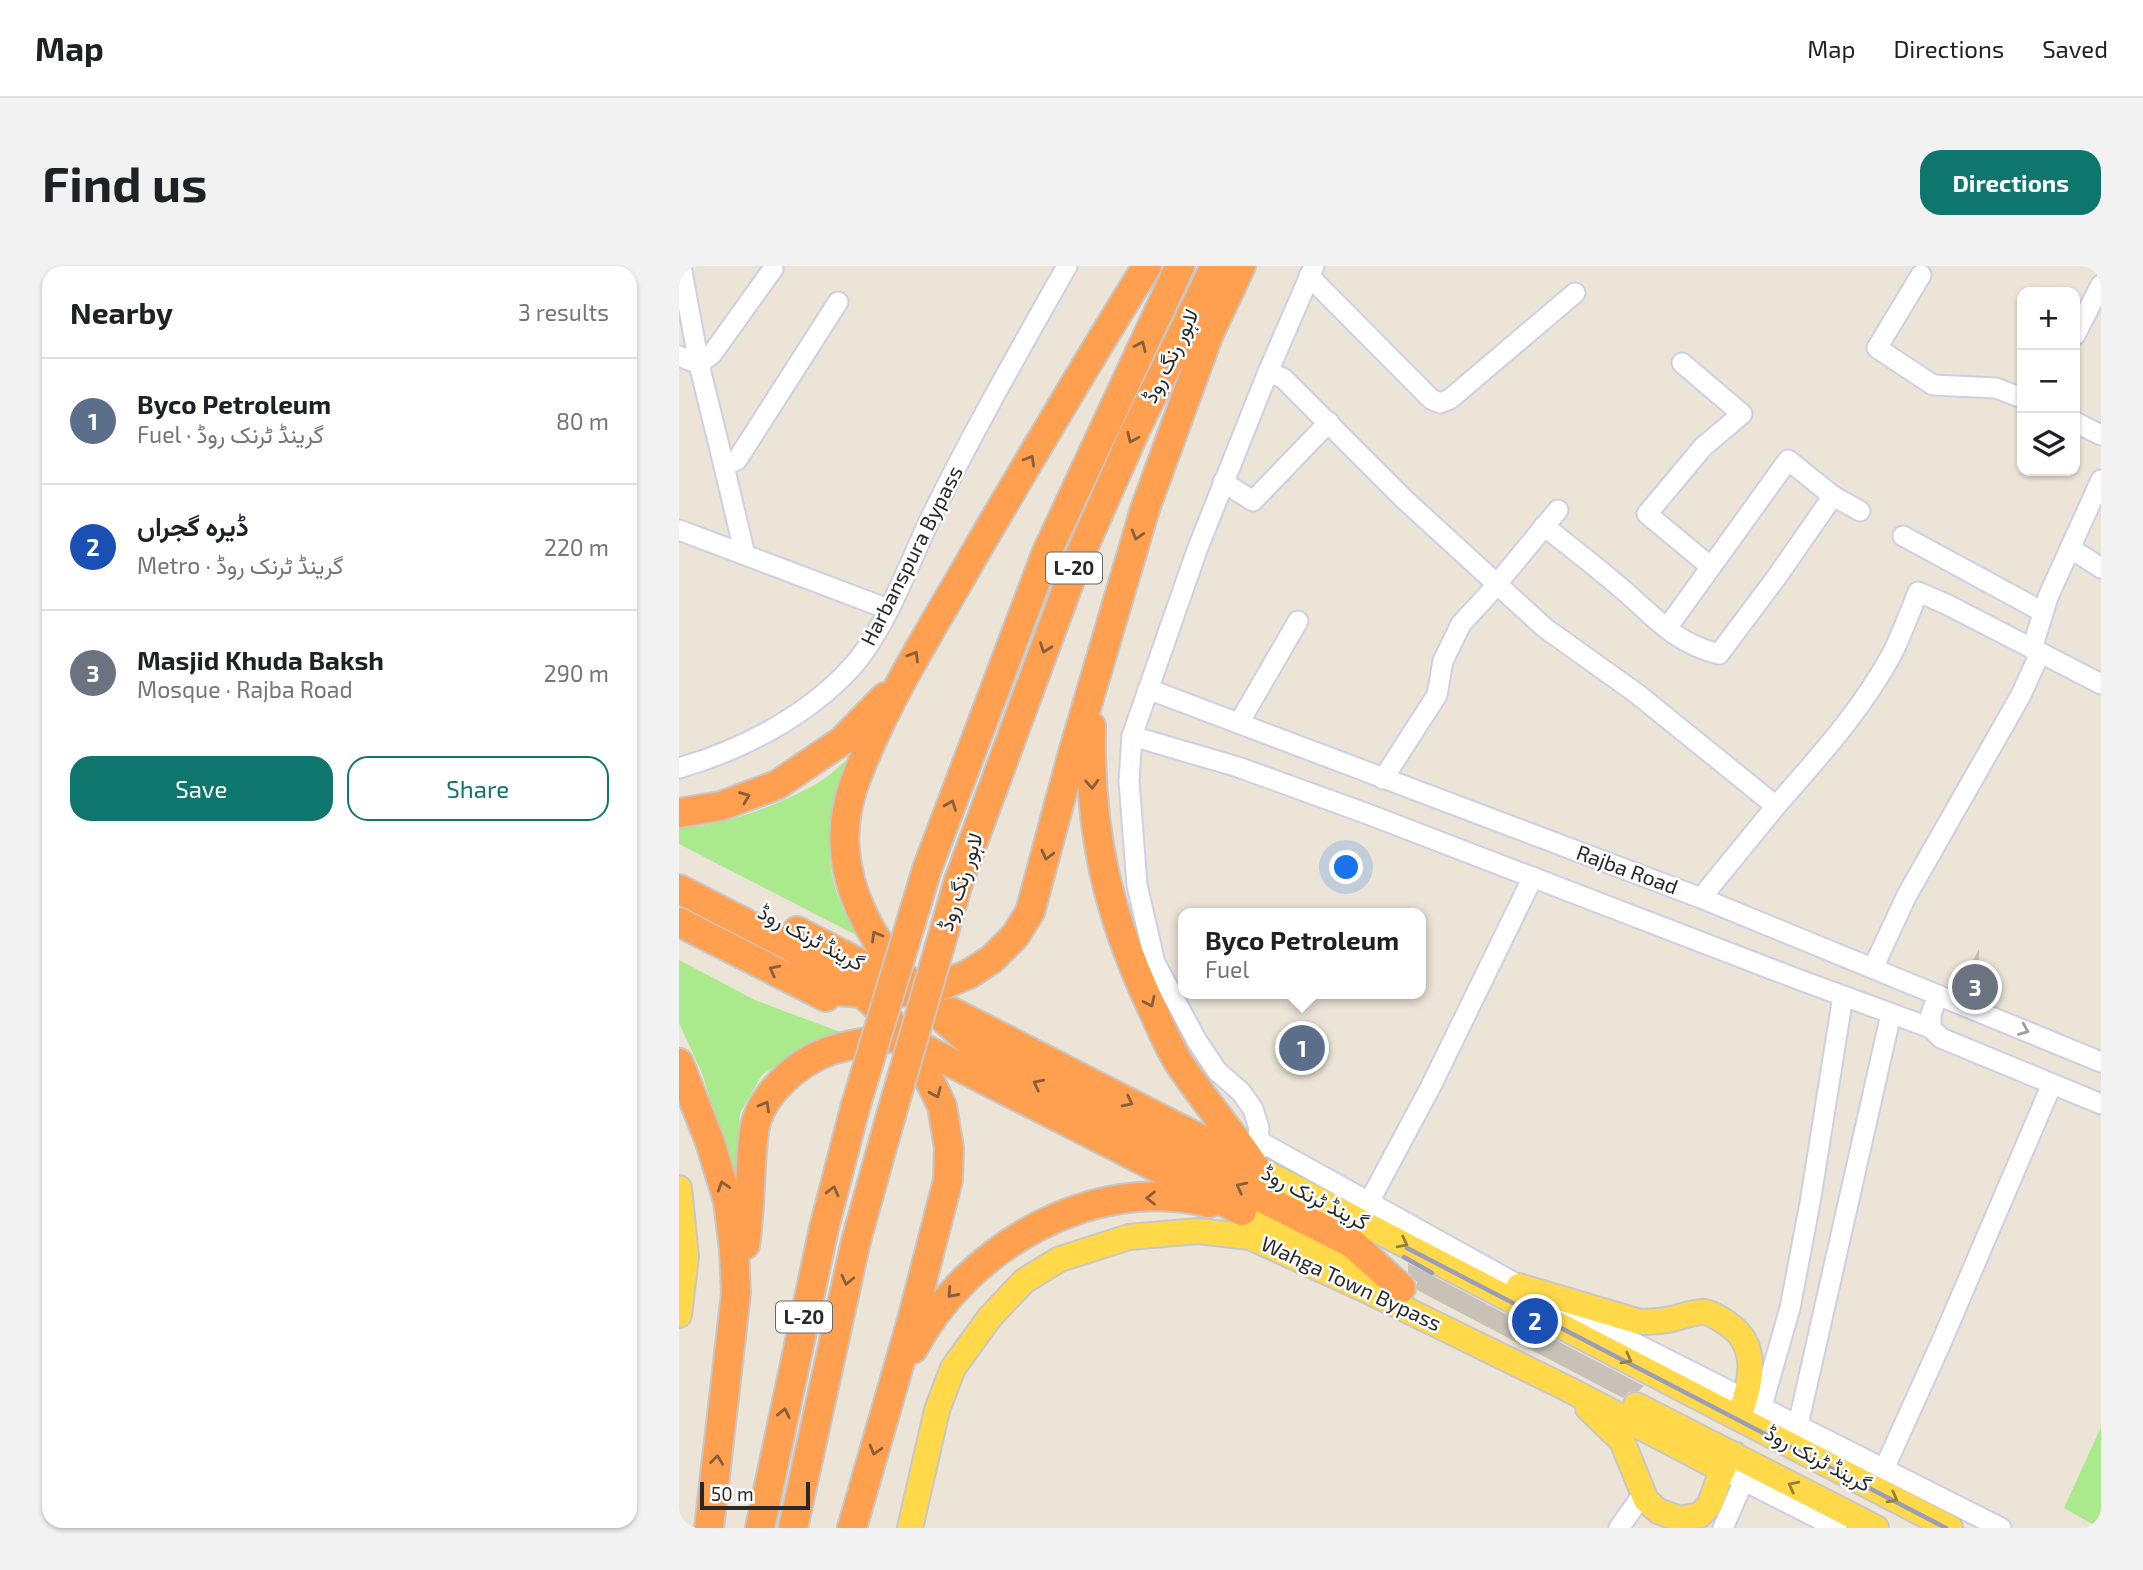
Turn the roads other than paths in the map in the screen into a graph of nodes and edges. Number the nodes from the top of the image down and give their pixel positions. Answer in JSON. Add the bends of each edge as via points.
{"nodes":[{"id":1,"x":681,"y":266,"type":"edge"},
{"id":2,"x":1067,"y":266,"type":"edge"},
{"id":3,"x":1147,"y":266,"type":"edge"},
{"id":4,"x":1180,"y":266,"type":"edge"},
{"id":5,"x":1215,"y":266,"type":"edge"},
{"id":6,"x":1241,"y":266,"type":"edge"},
{"id":7,"x":773,"y":269,"type":"dead end"},
{"id":8,"x":1312,"y":271,"type":"edge"},
{"id":9,"x":1921,"y":275,"type":"dead end"},
{"id":10,"x":2101,"y":285,"type":"edge"},
{"id":11,"x":1575,"y":293,"type":"dead end"},
{"id":12,"x":838,"y":302,"type":"dead end"},
{"id":13,"x":2080,"y":325,"type":"edge"},
{"id":14,"x":679,"y":356,"type":"edge"},
{"id":15,"x":1682,"y":363,"type":"dead end"},
{"id":16,"x":699,"y":364,"type":"junction"},
{"id":17,"x":1268,"y":372,"type":"junction"},
{"id":18,"x":2017,"y":396,"type":"edge"},
{"id":19,"x":1329,"y":422,"type":"junction"},
{"id":20,"x":2080,"y":424,"type":"edge"},
{"id":21,"x":2101,"y":435,"type":"edge"},
{"id":22,"x":724,"y":466,"type":"junction"},
{"id":23,"x":2101,"y":480,"type":"edge"},
{"id":24,"x":1223,"y":482,"type":"junction"},
{"id":25,"x":1833,"y":496,"type":"junction"},
{"id":26,"x":1558,"y":510,"type":"dead end"},
{"id":27,"x":1860,"y":511,"type":"dead end"},
{"id":28,"x":1544,"y":526,"type":"junction"},
{"id":29,"x":679,"y":530,"type":"edge"},
{"id":30,"x":1903,"y":536,"type":"dead end"},
{"id":31,"x":2070,"y":548,"type":"junction"},
{"id":32,"x":745,"y":555,"type":"junction"},
{"id":33,"x":1711,"y":567,"type":"junction"},
{"id":34,"x":2101,"y":568,"type":"edge"},
{"id":35,"x":1497,"y":584,"type":"junction"},
{"id":36,"x":888,"y":609,"type":"junction"},
{"id":37,"x":2043,"y":612,"type":"junction"},
{"id":38,"x":1299,"y":621,"type":"dead end"},
{"id":39,"x":1667,"y":628,"type":"junction"},
{"id":40,"x":2036,"y":651,"type":"junction"},
{"id":41,"x":898,"y":684,"type":"junction"},
{"id":42,"x":2101,"y":684,"type":"edge"},
{"id":43,"x":1148,"y":689,"type":"junction"},
{"id":44,"x":1092,"y":691,"type":"junction"},
{"id":45,"x":1239,"y":723,"type":"junction"},
{"id":46,"x":1132,"y":736,"type":"junction"},
{"id":47,"x":679,"y":768,"type":"edge"},
{"id":48,"x":1383,"y":779,"type":"junction"},
{"id":49,"x":1776,"y":806,"type":"junction"},
{"id":50,"x":679,"y":813,"type":"edge"},
{"id":51,"x":679,"y":869,"type":"edge"},
{"id":52,"x":1533,"y":877,"type":"junction"},
{"id":53,"x":679,"y":890,"type":"edge"},
{"id":54,"x":1701,"y":898,"type":"junction"},
{"id":55,"x":679,"y":922,"type":"edge"},
{"id":56,"x":1873,"y":968,"type":"junction"},
{"id":57,"x":811,"y":989,"type":"junction"},
{"id":58,"x":915,"y":992,"type":"junction"},
{"id":59,"x":863,"y":994,"type":"junction"},
{"id":60,"x":1938,"y":995,"type":"junction"},
{"id":61,"x":1843,"y":996,"type":"junction"},
{"id":62,"x":1891,"y":1014,"type":"junction"},
{"id":63,"x":957,"y":1032,"type":"junction"},
{"id":64,"x":1936,"y":1033,"type":"junction"},
{"id":65,"x":996,"y":1035,"type":"junction"},
{"id":66,"x":899,"y":1036,"type":"junction"},
{"id":67,"x":2101,"y":1062,"type":"edge"},
{"id":68,"x":679,"y":1063,"type":"edge"},
{"id":69,"x":2052,"y":1084,"type":"junction"},
{"id":70,"x":2101,"y":1104,"type":"edge"},
{"id":71,"x":1257,"y":1154,"type":"junction"},
{"id":72,"x":679,"y":1188,"type":"edge"},
{"id":73,"x":1369,"y":1202,"type":"junction"},
{"id":74,"x":1246,"y":1224,"type":"junction"},
{"id":75,"x":1519,"y":1286,"type":"junction"},
{"id":76,"x":1401,"y":1288,"type":"junction"},
{"id":77,"x":736,"y":1293,"type":"junction"},
{"id":78,"x":679,"y":1315,"type":"edge"},
{"id":79,"x":894,"y":1384,"type":"junction"},
{"id":80,"x":1568,"y":1389,"type":"junction"},
{"id":81,"x":1749,"y":1405,"type":"junction"},
{"id":82,"x":1798,"y":1425,"type":"junction"},
{"id":83,"x":1884,"y":1469,"type":"junction"},
{"id":84,"x":1731,"y":1471,"type":"junction"},
{"id":85,"x":1643,"y":1494,"type":"junction"},
{"id":86,"x":709,"y":1528,"type":"edge"},
{"id":87,"x":760,"y":1528,"type":"edge"},
{"id":88,"x":793,"y":1528,"type":"edge"},
{"id":89,"x":852,"y":1528,"type":"edge"},
{"id":90,"x":910,"y":1528,"type":"edge"},
{"id":91,"x":1619,"y":1528,"type":"edge"},
{"id":92,"x":1723,"y":1528,"type":"edge"},
{"id":93,"x":1837,"y":1528,"type":"edge"},
{"id":94,"x":1876,"y":1528,"type":"edge"},
{"id":95,"x":1950,"y":1528,"type":"edge"},
{"id":96,"x":2001,"y":1528,"type":"edge"}],
"edges":[{"from":1,"to":16,"type":"street"},
{"from":2,"to":36,"type":"street","name":"Harbanspura Bypass","via":[[944,493]]},
{"from":41,"to":3,"type":"highway","one_way":true},
{"from":87,"to":4,"type":"highway","name":"لاہور رنگ روڈ","number":"L-20","one_way":true,"bridge":true,"via":[[824,1228],[927,869],[1046,554]]},
{"from":5,"to":88,"type":"highway","name":"لاہور رنگ روڈ","number":"L-20","one_way":true,"bridge":true,"via":[[1076,564],[959,880],[856,1241]]},
{"from":6,"to":44,"type":"highway","one_way":true,"via":[[1209,334],[1158,473]]},
{"from":7,"to":16,"type":"street","via":[[720,345]]},
{"from":8,"to":11,"type":"street","via":[[1431,399],[1440,403]]},
{"from":8,"to":17,"type":"street"},
{"from":9,"to":18,"type":"street","via":[[1877,348],[1933,385],[1996,388]]},
{"from":10,"to":13,"type":"street"},
{"from":12,"to":22,"type":"street","via":[[737,460]]},
{"from":14,"to":16,"type":"street"},
{"from":15,"to":33,"type":"street","via":[[1742,414],[1703,447],[1647,513]]},
{"from":16,"to":22,"type":"street"},
{"from":17,"to":19,"type":"street","via":[[1283,379]]},
{"from":17,"to":24,"type":"street"},
{"from":19,"to":24,"type":"street","via":[[1253,501]]},
{"from":19,"to":35,"type":"street"},
{"from":20,"to":21,"type":"street"},
{"from":22,"to":32,"type":"street"},
{"from":23,"to":31,"type":"street"},
{"from":24,"to":43,"type":"street"},
{"from":25,"to":27,"type":"street"},
{"from":25,"to":33,"type":"street","via":[[1788,460]]},
{"from":25,"to":39,"type":"street","via":[[1719,654],[1696,648]]},
{"from":26,"to":28,"type":"street"},
{"from":28,"to":35,"type":"street"},
{"from":28,"to":39,"type":"street"},
{"from":29,"to":32,"type":"street"},
{"from":30,"to":37,"type":"street"},
{"from":31,"to":34,"type":"street"},
{"from":31,"to":37,"type":"street"},
{"from":32,"to":36,"type":"street"},
{"from":33,"to":39,"type":"street"},
{"from":35,"to":48,"type":"street","via":[[1461,624],[1443,661],[1437,695]]},
{"from":35,"to":49,"type":"street","via":[[1545,628],[1636,693]]},
{"from":36,"to":47,"type":"street","name":"Harbanspura Bypass","via":[[853,666],[804,709],[726,751]]},
{"from":37,"to":40,"type":"street"},
{"from":38,"to":45,"type":"street"},
{"from":40,"to":42,"type":"street"},
{"from":40,"to":49,"type":"street","via":[[1918,592],[1892,652],[1856,711]]},
{"from":40,"to":56,"type":"street","via":[[2021,695],[1907,895]]},
{"from":50,"to":41,"type":"highway","one_way":true,"via":[[721,806],[777,785],[842,741]]},
{"from":58,"to":41,"type":"highway","one_way":true,"via":[[864,914],[851,884],[845,850],[852,784]]},
{"from":43,"to":45,"type":"street","name":"Rajba Road"},
{"from":43,"to":46,"type":"street"},
{"from":44,"to":58,"type":"highway","one_way":true,"via":[[1030,912],[992,959],[969,974]]},
{"from":44,"to":71,"type":"highway","one_way":true,"via":[[1093,810],[1117,924],[1178,1062]]},
{"from":45,"to":48,"type":"street","name":"Rajba Road"},
{"from":46,"to":52,"type":"street","via":[[1238,767]]},
{"from":46,"to":71,"type":"street","via":[[1129,781],[1137,885],[1156,963],[1197,1041],[1257,1118]]},
{"from":48,"to":54,"type":"street","name":"Rajba Road"},
{"from":49,"to":54,"type":"street"},
{"from":51,"to":58,"type":"highway","name":"گرینڈ ٹرنک روڈ"},
{"from":52,"to":61,"type":"street"},
{"from":52,"to":73,"type":"street"},
{"from":53,"to":59,"type":"highway","via":[[790,946]]},
{"from":54,"to":56,"type":"street","name":"Rajba Road"},
{"from":57,"to":55,"type":"highway","name":"گرینڈ ٹرنک روڈ","one_way":true},
{"from":56,"to":60,"type":"street","name":"Rajba Road"},
{"from":57,"to":59,"type":"highway"},
{"from":57,"to":66,"type":"highway","name":"گرینڈ ٹرنک روڈ"},
{"from":58,"to":59,"type":"highway"},
{"from":58,"to":63,"type":"highway"},
{"from":58,"to":65,"type":"highway","name":"گرینڈ ٹرنک روڈ"},
{"from":59,"to":66,"type":"highway","via":[[884,1013]]},
{"from":60,"to":64,"type":"street","via":[[1931,1014]]},
{"from":60,"to":67,"type":"street","name":"Rajba Road","one_way":true},
{"from":61,"to":62,"type":"street"},
{"from":61,"to":81,"type":"street","via":[[1790,1308]]},
{"from":62,"to":64,"type":"street"},
{"from":62,"to":82,"type":"street"},
{"from":63,"to":65,"type":"highway"},
{"from":63,"to":66,"type":"highway"},
{"from":76,"to":63,"type":"highway","one_way":true,"via":[[1353,1244],[1007,1069]]},
{"from":64,"to":69,"type":"street"},
{"from":65,"to":71,"type":"highway","name":"گرینڈ ٹرنک روڈ","one_way":true},
{"from":66,"to":74,"type":"highway","name":"گرینڈ ٹرنک روڈ"},
{"from":77,"to":66,"type":"highway","one_way":true,"via":[[748,1226],[755,1128],[762,1108],[782,1082],[828,1051]]},
{"from":66,"to":79,"type":"highway","one_way":true,"via":[[927,1075],[941,1106],[949,1148],[948,1180]]},
{"from":77,"to":68,"type":"highway","one_way":true,"via":[[728,1201]]},
{"from":69,"to":70,"type":"street"},
{"from":69,"to":83,"type":"street"},
{"from":71,"to":73,"type":"street"},
{"from":71,"to":95,"type":"main road","name":"گرینڈ ٹرنک روڈ","one_way":true,"via":[[1490,1287]]},
{"from":72,"to":78,"type":"main road","via":[[686,1257]]},
{"from":73,"to":75,"type":"street"},
{"from":74,"to":76,"type":"main road","name":"گرینڈ ٹرنک روڈ","via":[[1282,1228]]},
{"from":74,"to":79,"type":"highway","one_way":true,"via":[[1191,1198],[1140,1197],[1098,1204],[1049,1220],[971,1271],[936,1311]]},
{"from":74,"to":80,"type":"main road","name":"Wahga Town Bypass","via":[[1366,1290]]},
{"from":74,"to":90,"type":"main road","name":"Wahga Town Bypass","via":[[1129,1237],[1060,1259],[1024,1281],[990,1317],[953,1368],[937,1410]]},
{"from":75,"to":81,"type":"street"},
{"from":75,"to":81,"type":"main road","via":[[1640,1322],[1706,1312],[1721,1319],[1743,1336],[1748,1347]]},
{"from":94,"to":76,"type":"main road","name":"گرینڈ ٹرنک روڈ","one_way":true},
{"from":86,"to":77,"type":"highway","one_way":true},
{"from":79,"to":89,"type":"highway","one_way":true},
{"from":80,"to":84,"type":"main road","name":"Wahga Town Bypass"},
{"from":80,"to":85,"type":"main road","via":[[1622,1441]]},
{"from":81,"to":82,"type":"street"},
{"from":82,"to":83,"type":"street"},
{"from":83,"to":96,"type":"street"},
{"from":84,"to":85,"type":"main road","via":[[1700,1515],[1680,1519],[1658,1511]]},
{"from":84,"to":92,"type":"street"},
{"from":84,"to":93,"type":"street"},
{"from":85,"to":91,"type":"street"}]}
